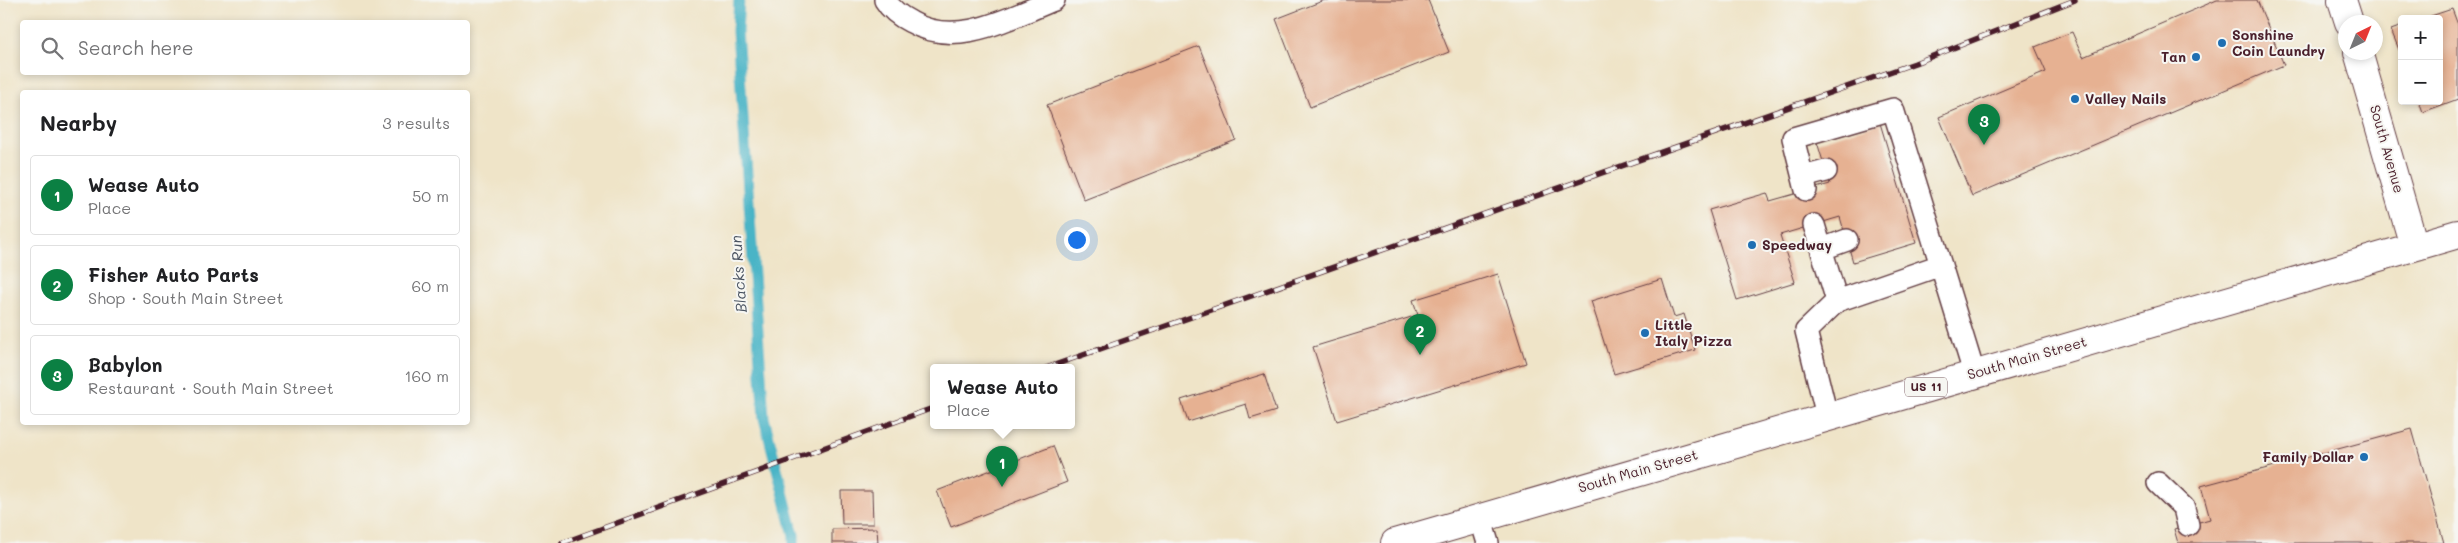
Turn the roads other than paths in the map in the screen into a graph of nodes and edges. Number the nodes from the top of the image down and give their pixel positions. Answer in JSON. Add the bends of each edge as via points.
{"nodes":[{"id":1,"x":884,"y":0,"type":"edge"},
{"id":2,"x":1054,"y":0,"type":"edge"},
{"id":3,"x":2342,"y":0,"type":"edge"},
{"id":4,"x":2347,"y":15,"type":"edge"},
{"id":5,"x":2360,"y":60,"type":"edge"},
{"id":6,"x":1826,"y":171,"type":"dead end"},
{"id":7,"x":1814,"y":225,"type":"dead end"},
{"id":8,"x":2458,"y":234,"type":"edge"},
{"id":9,"x":1847,"y":240,"type":"dead end"},
{"id":10,"x":2414,"y":246,"type":"junction"},
{"id":11,"x":1822,"y":248,"type":"junction"},
{"id":12,"x":1941,"y":265,"type":"junction"},
{"id":13,"x":1837,"y":301,"type":"junction"},
{"id":14,"x":1974,"y":373,"type":"junction"},
{"id":15,"x":1827,"y":416,"type":"junction"},
{"id":16,"x":2158,"y":483,"type":"dead end"},
{"id":17,"x":1480,"y":517,"type":"junction"},
{"id":18,"x":2188,"y":525,"type":"dead end"},
{"id":19,"x":1395,"y":543,"type":"edge"},
{"id":20,"x":1488,"y":543,"type":"edge"}],
"edges":[{"from":1,"to":2,"type":"lane","via":[[894,12],[918,26],[956,33],[978,30]]},
{"from":3,"to":4,"type":"main road"},
{"from":5,"to":10,"type":"main road","name":"South Avenue"},
{"from":6,"to":12,"type":"lane","via":[[1804,183],[1793,138],[1893,109],[1895,146],[1917,216]]},
{"from":7,"to":11,"type":"lane"},
{"from":8,"to":10,"type":"main road","name":"South Main Street","number":"US 11"},
{"from":9,"to":11,"type":"lane"},
{"from":10,"to":14,"type":"main road","name":"South Main Street","number":"US 11"},
{"from":11,"to":13,"type":"lane"},
{"from":12,"to":13,"type":"lane"},
{"from":12,"to":14,"type":"lane"},
{"from":13,"to":15,"type":"lane","via":[[1806,331]]},
{"from":14,"to":15,"type":"main road","name":"South Main Street","number":"US 11"},
{"from":15,"to":17,"type":"main road","name":"South Main Street","number":"US 11"},
{"from":16,"to":18,"type":"lane","via":[[2184,508]]},
{"from":17,"to":19,"type":"main road","name":"South Main Street","number":"US 11"},
{"from":17,"to":20,"type":"lane"}]}
